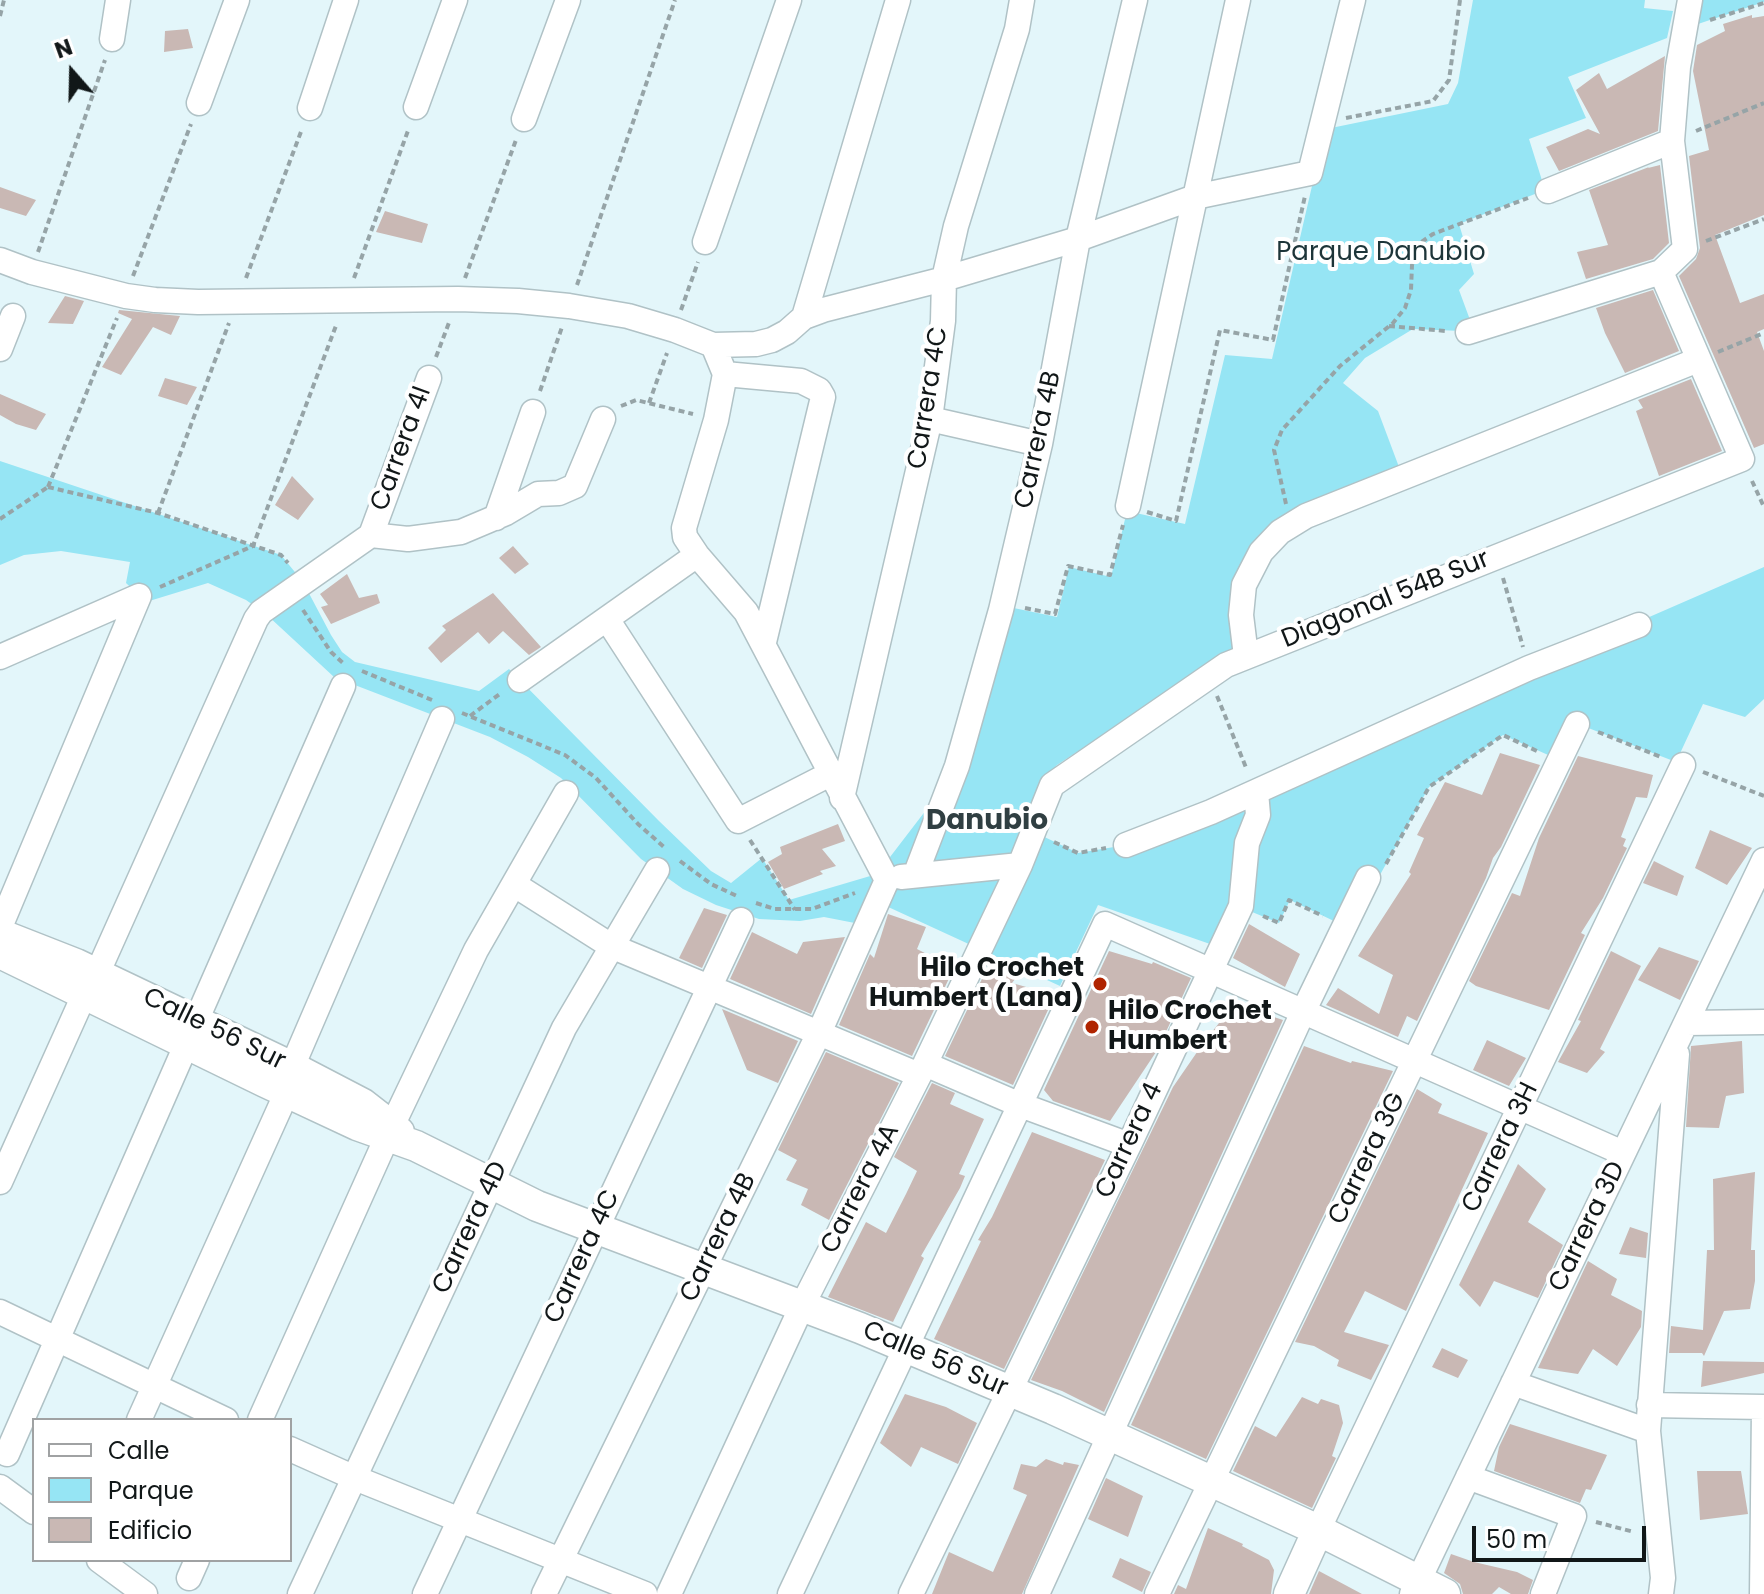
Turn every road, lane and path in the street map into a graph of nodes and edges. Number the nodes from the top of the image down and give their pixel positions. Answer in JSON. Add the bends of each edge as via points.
{"nodes":[{"id":1,"x":4,"y":0,"type":"edge"},
{"id":2,"x":118,"y":0,"type":"edge"},
{"id":3,"x":237,"y":0,"type":"edge"},
{"id":4,"x":346,"y":0,"type":"edge"},
{"id":5,"x":455,"y":0,"type":"edge"},
{"id":6,"x":568,"y":0,"type":"edge"},
{"id":7,"x":675,"y":0,"type":"edge"},
{"id":8,"x":789,"y":0,"type":"edge"},
{"id":9,"x":898,"y":0,"type":"edge"},
{"id":10,"x":1022,"y":0,"type":"edge"},
{"id":11,"x":1135,"y":0,"type":"edge"},
{"id":12,"x":1238,"y":0,"type":"edge"},
{"id":13,"x":1353,"y":0,"type":"edge"},
{"id":14,"x":1460,"y":0,"type":"edge"},
{"id":15,"x":1690,"y":0,"type":"edge"},
{"id":16,"x":1764,"y":3,"type":"edge"},
{"id":17,"x":0,"y":16,"type":"edge"},
{"id":18,"x":1685,"y":28,"type":"junction"},
{"id":19,"x":112,"y":39,"type":"joint"},
{"id":20,"x":199,"y":103,"type":"dead end"},
{"id":21,"x":1764,"y":103,"type":"edge"},
{"id":22,"x":416,"y":107,"type":"joint"},
{"id":23,"x":310,"y":108,"type":"dead end"},
{"id":24,"x":524,"y":119,"type":"joint"},
{"id":25,"x":1324,"y":122,"type":"junction"},
{"id":26,"x":1672,"y":141,"type":"junction"},
{"id":27,"x":1310,"y":173,"type":"junction"},
{"id":28,"x":1548,"y":191,"type":"joint"},
{"id":29,"x":1195,"y":197,"type":"junction"},
{"id":30,"x":1764,"y":219,"type":"edge"},
{"id":31,"x":1078,"y":239,"type":"junction"},
{"id":32,"x":705,"y":242,"type":"dead end"},
{"id":33,"x":1685,"y":249,"type":"junction"},
{"id":34,"x":0,"y":260,"type":"edge"},
{"id":35,"x":32,"y":272,"type":"junction"},
{"id":36,"x":1661,"y":272,"type":"junction"},
{"id":37,"x":944,"y":279,"type":"junction"},
{"id":38,"x":458,"y":299,"type":"junction"},
{"id":39,"x":346,"y":300,"type":"junction"},
{"id":40,"x":569,"y":306,"type":"junction"},
{"id":41,"x":13,"y":316,"type":"dead end"},
{"id":42,"x":804,"y":317,"type":"junction"},
{"id":43,"x":1389,"y":326,"type":"junction"},
{"id":44,"x":1468,"y":332,"type":"joint"},
{"id":45,"x":1764,"y":333,"type":"edge"},
{"id":46,"x":713,"y":345,"type":"junction"},
{"id":47,"x":0,"y":349,"type":"edge"},
{"id":48,"x":1698,"y":360,"type":"junction"},
{"id":49,"x":725,"y":374,"type":"junction"},
{"id":50,"x":429,"y":378,"type":"joint"},
{"id":51,"x":533,"y":412,"type":"joint"},
{"id":52,"x":603,"y":419,"type":"joint"},
{"id":53,"x":930,"y":419,"type":"junction"},
{"id":54,"x":716,"y":420,"type":"junction"},
{"id":55,"x":1040,"y":444,"type":"junction"},
{"id":56,"x":1742,"y":459,"type":"junction"},
{"id":57,"x":1128,"y":506,"type":"junction"},
{"id":58,"x":1764,"y":507,"type":"edge"},
{"id":59,"x":496,"y":518,"type":"junction"},
{"id":60,"x":0,"y":519,"type":"edge"},
{"id":61,"x":1291,"y":525,"type":"junction"},
{"id":62,"x":371,"y":535,"type":"junction"},
{"id":63,"x":253,"y":546,"type":"junction"},
{"id":64,"x":697,"y":555,"type":"junction"},
{"id":65,"x":1497,"y":556,"type":"junction"},
{"id":66,"x":304,"y":582,"type":"junction"},
{"id":67,"x":139,"y":596,"type":"junction"},
{"id":68,"x":1003,"y":604,"type":"junction"},
{"id":69,"x":607,"y":619,"type":"junction"},
{"id":70,"x":1639,"y":625,"type":"dead end"},
{"id":71,"x":764,"y":642,"type":"junction"},
{"id":72,"x":1246,"y":656,"type":"junction"},
{"id":73,"x":0,"y":657,"type":"edge"},
{"id":74,"x":1529,"y":668,"type":"junction"},
{"id":75,"x":1208,"y":676,"type":"junction"},
{"id":76,"x":520,"y":680,"type":"joint"},
{"id":77,"x":343,"y":686,"type":"dead end"},
{"id":78,"x":470,"y":716,"type":"dead end"},
{"id":79,"x":442,"y":719,"type":"dead end"},
{"id":80,"x":1577,"y":724,"type":"dead end"},
{"id":81,"x":1560,"y":761,"type":"junction"},
{"id":82,"x":1683,"y":765,"type":"dead end"},
{"id":83,"x":830,"y":774,"type":"junction"},
{"id":84,"x":1052,"y":785,"type":"joint"},
{"id":85,"x":1256,"y":792,"type":"junction"},
{"id":86,"x":566,"y":793,"type":"dead end"},
{"id":87,"x":842,"y":798,"type":"junction"},
{"id":88,"x":738,"y":821,"type":"junction"},
{"id":89,"x":1033,"y":832,"type":"junction"},
{"id":90,"x":1126,"y":845,"type":"joint"},
{"id":91,"x":1764,"y":860,"type":"edge"},
{"id":92,"x":1020,"y":865,"type":"junction"},
{"id":93,"x":657,"y":870,"type":"dead end"},
{"id":94,"x":916,"y":873,"type":"junction"},
{"id":95,"x":887,"y":880,"type":"junction"},
{"id":96,"x":1372,"y":880,"type":"joint"},
{"id":97,"x":515,"y":885,"type":"junction"},
{"id":98,"x":1241,"y":906,"type":"junction"},
{"id":99,"x":1753,"y":906,"type":"edge"},
{"id":100,"x":795,"y":910,"type":"dead end"},
{"id":101,"x":1324,"y":916,"type":"dead end"},
{"id":102,"x":741,"y":920,"type":"dead end"},
{"id":103,"x":0,"y":927,"type":"edge"},
{"id":104,"x":0,"y":935,"type":"edge"},
{"id":105,"x":611,"y":946,"type":"junction"},
{"id":106,"x":0,"y":953,"type":"edge"},
{"id":107,"x":1210,"y":970,"type":"junction"},
{"id":108,"x":91,"y":984,"type":"junction"},
{"id":109,"x":711,"y":987,"type":"junction"},
{"id":110,"x":1303,"y":1012,"type":"junction"},
{"id":111,"x":1764,"y":1022,"type":"edge"},
{"id":112,"x":1682,"y":1031,"type":"junction"},
{"id":113,"x":191,"y":1032,"type":"junction"},
{"id":114,"x":819,"y":1033,"type":"junction"},
{"id":115,"x":1415,"y":1061,"type":"junction"},
{"id":116,"x":922,"y":1069,"type":"junction"},
{"id":117,"x":289,"y":1080,"type":"junction"},
{"id":118,"x":1018,"y":1104,"type":"junction"},
{"id":119,"x":1520,"y":1108,"type":"junction"},
{"id":120,"x":399,"y":1136,"type":"junction"},
{"id":121,"x":1129,"y":1145,"type":"junction"},
{"id":122,"x":1623,"y":1153,"type":"junction"},
{"id":123,"x":0,"y":1182,"type":"edge"},
{"id":124,"x":492,"y":1183,"type":"junction"},
{"id":125,"x":596,"y":1230,"type":"junction"},
{"id":126,"x":703,"y":1270,"type":"junction"},
{"id":127,"x":802,"y":1306,"type":"junction"},
{"id":128,"x":0,"y":1312,"type":"edge"},
{"id":129,"x":57,"y":1340,"type":"junction"},
{"id":130,"x":905,"y":1347,"type":"junction"},
{"id":131,"x":1513,"y":1383,"type":"junction"},
{"id":132,"x":154,"y":1387,"type":"junction"},
{"id":133,"x":1009,"y":1391,"type":"junction"},
{"id":134,"x":1649,"y":1405,"type":"junction"},
{"id":135,"x":1764,"y":1407,"type":"edge"},
{"id":136,"x":140,"y":1418,"type":"edge"},
{"id":137,"x":222,"y":1418,"type":"edge"},
{"id":138,"x":261,"y":1418,"type":"edge"},
{"id":139,"x":1648,"y":1431,"type":"junction"},
{"id":140,"x":1110,"y":1435,"type":"junction"},
{"id":141,"x":292,"y":1450,"type":"edge"},
{"id":142,"x":7,"y":1454,"type":"dead end"},
{"id":143,"x":1468,"y":1477,"type":"junction"},
{"id":144,"x":355,"y":1478,"type":"junction"},
{"id":145,"x":1211,"y":1483,"type":"junction"},
{"id":146,"x":0,"y":1487,"type":"edge"},
{"id":147,"x":32,"y":1511,"type":"edge"},
{"id":148,"x":1574,"y":1516,"type":"junction"},
{"id":149,"x":460,"y":1519,"type":"junction"},
{"id":150,"x":1318,"y":1530,"type":"junction"},
{"id":151,"x":1658,"y":1538,"type":"junction"},
{"id":152,"x":561,"y":1559,"type":"junction"},
{"id":153,"x":102,"y":1562,"type":"edge"},
{"id":154,"x":1415,"y":1587,"type":"edge"},
{"id":155,"x":145,"y":1594,"type":"edge"},
{"id":156,"x":300,"y":1594,"type":"edge"},
{"id":157,"x":425,"y":1594,"type":"edge"},
{"id":158,"x":544,"y":1594,"type":"edge"},
{"id":159,"x":645,"y":1594,"type":"edge"},
{"id":160,"x":669,"y":1594,"type":"edge"},
{"id":161,"x":790,"y":1594,"type":"edge"},
{"id":162,"x":911,"y":1594,"type":"edge"},
{"id":163,"x":1037,"y":1594,"type":"edge"},
{"id":164,"x":1157,"y":1594,"type":"edge"},
{"id":165,"x":1289,"y":1594,"type":"edge"},
{"id":166,"x":1445,"y":1594,"type":"edge"},
{"id":167,"x":1543,"y":1594,"type":"edge"},
{"id":168,"x":1661,"y":1594,"type":"edge"},
{"id":169,"x":1762,"y":1594,"type":"edge"}],
"edges":[{"from":1,"to":17,"type":"path"},
{"from":2,"to":19,"type":"street"},
{"from":3,"to":20,"type":"street"},
{"from":4,"to":23,"type":"street"},
{"from":5,"to":22,"type":"street"},
{"from":6,"to":24,"type":"street"},
{"from":7,"to":40,"type":"path"},
{"from":8,"to":32,"type":"street"},
{"from":9,"to":42,"type":"street"},
{"from":10,"to":37,"type":"street","name":"Carrera 4C"},
{"from":11,"to":31,"type":"street","name":"Carrera 4B"},
{"from":12,"to":29,"type":"street"},
{"from":13,"to":25,"type":"street"},
{"from":14,"to":25,"type":"path","via":[[1449,80],[1433,101]]},
{"from":15,"to":18,"type":"street"},
{"from":16,"to":18,"type":"path"},
{"from":18,"to":26,"type":"street"},
{"from":19,"to":35,"type":"path"},
{"from":21,"to":26,"type":"path"},
{"from":22,"to":39,"type":"path"},
{"from":24,"to":38,"type":"path","name":"Carrera 4I"},
{"from":25,"to":27,"type":"street"},
{"from":26,"to":28,"type":"street"},
{"from":26,"to":33,"type":"street"},
{"from":27,"to":29,"type":"street"},
{"from":27,"to":57,"type":"path","via":[[1273,340],[1220,330],[1176,521]]},
{"from":28,"to":43,"type":"path","via":[[1420,243],[1405,308]]},
{"from":29,"to":31,"type":"street"},
{"from":29,"to":57,"type":"street"},
{"from":30,"to":33,"type":"path"},
{"from":31,"to":37,"type":"street"},
{"from":31,"to":55,"type":"street","name":"Carrera 4B"},
{"from":33,"to":36,"type":"street"},
{"from":34,"to":35,"type":"street"},
{"from":35,"to":39,"type":"street","via":[[155,300]]},
{"from":36,"to":44,"type":"street"},
{"from":36,"to":48,"type":"street"},
{"from":37,"to":42,"type":"street"},
{"from":37,"to":53,"type":"street","name":"Carrera 4C"},
{"from":38,"to":39,"type":"street"},
{"from":38,"to":40,"type":"street"},
{"from":38,"to":50,"type":"path","name":"Carrera 4I"},
{"from":39,"to":63,"type":"path"},
{"from":40,"to":46,"type":"street","via":[[628,316]]},
{"from":40,"to":51,"type":"path"},
{"from":41,"to":47,"type":"street"},
{"from":42,"to":46,"type":"street","via":[[772,340]]},
{"from":43,"to":44,"type":"path"},
{"from":43,"to":61,"type":"path","via":[[1340,366],[1282,430],[1274,450]]},
{"from":45,"to":48,"type":"path"},
{"from":46,"to":49,"type":"street"},
{"from":48,"to":56,"type":"street"},
{"from":48,"to":61,"type":"street"},
{"from":49,"to":54,"type":"street"},
{"from":49,"to":71,"type":"street","via":[[801,381],[823,397]]},
{"from":50,"to":62,"type":"street","name":"Carrera 4I"},
{"from":51,"to":59,"type":"street"},
{"from":52,"to":54,"type":"path","via":[[636,400]]},
{"from":52,"to":59,"type":"street","via":[[575,486],[538,494]]},
{"from":53,"to":55,"type":"street"},
{"from":53,"to":87,"type":"street","name":"Carrera 4C"},
{"from":54,"to":64,"type":"street","via":[[684,528]]},
{"from":55,"to":68,"type":"street","name":"Carrera 4B"},
{"from":56,"to":58,"type":"path"},
{"from":56,"to":65,"type":"street","name":"Diagonal 54B Sur"},
{"from":57,"to":68,"type":"path","via":[[1110,575],[1068,566],[1055,614]]},
{"from":59,"to":62,"type":"street","via":[[430,537]]},
{"from":60,"to":63,"type":"path","via":[[48,487],[158,513]]},
{"from":61,"to":72,"type":"street","via":[[1261,552],[1244,585]]},
{"from":62,"to":66,"type":"street","name":"Carrera 4I"},
{"from":63,"to":66,"type":"path","via":[[281,555]]},
{"from":63,"to":67,"type":"path"},
{"from":64,"to":69,"type":"street"},
{"from":64,"to":71,"type":"street","via":[[746,612]]},
{"from":65,"to":72,"type":"street","name":"Diagonal 54B Sur"},
{"from":65,"to":74,"type":"path"},
{"from":66,"to":108,"type":"street","name":"Carrera 4I","via":[[256,619]]},
{"from":67,"to":73,"type":"street"},
{"from":67,"to":103,"type":"street"},
{"from":68,"to":94,"type":"street","name":"Carrera 4B","via":[[957,766]]},
{"from":69,"to":76,"type":"street"},
{"from":69,"to":88,"type":"street"},
{"from":70,"to":74,"type":"street"},
{"from":71,"to":83,"type":"street"},
{"from":72,"to":75,"type":"street","name":"Diagonal 54B Sur"},
{"from":74,"to":85,"type":"street"},
{"from":75,"to":84,"type":"street","name":"Diagonal 54B Sur"},
{"from":75,"to":85,"type":"path"},
{"from":76,"to":78,"type":"path"},
{"from":77,"to":113,"type":"street"},
{"from":79,"to":117,"type":"street"},
{"from":80,"to":81,"type":"street","name":"Carrera 3G"},
{"from":81,"to":96,"type":"path","via":[[1503,735],[1429,787]]},
{"from":81,"to":115,"type":"street","name":"Carrera 3G"},
{"from":82,"to":119,"type":"street","name":"Carrera 3H"},
{"from":83,"to":87,"type":"street"},
{"from":83,"to":88,"type":"street"},
{"from":84,"to":89,"type":"street","name":"Carrera 4A"},
{"from":85,"to":90,"type":"street"},
{"from":85,"to":98,"type":"street","name":"Carrera 4","via":[[1258,815],[1247,843]]},
{"from":86,"to":97,"type":"street"},
{"from":87,"to":95,"type":"street"},
{"from":88,"to":100,"type":"path"},
{"from":89,"to":90,"type":"path","via":[[1078,853]]},
{"from":89,"to":92,"type":"street","name":"Carrera 4A"},
{"from":91,"to":99,"type":"street","name":"Carrera 3D"},
{"from":92,"to":94,"type":"street"},
{"from":92,"to":116,"type":"street","name":"Carrera 4A"},
{"from":93,"to":105,"type":"street","name":"Carrera 4D"},
{"from":94,"to":95,"type":"street"},
{"from":95,"to":114,"type":"street","name":"Carrera 4B"},
{"from":96,"to":110,"type":"street"},
{"from":97,"to":105,"type":"street"},
{"from":97,"to":120,"type":"street","via":[[476,950]]},
{"from":98,"to":101,"type":"path","via":[[1279,923],[1289,900]]},
{"from":98,"to":107,"type":"street","name":"Carrera 4"},
{"from":99,"to":112,"type":"street","name":"Carrera 3D"},
{"from":102,"to":109,"type":"street","name":"Carrera 4C"},
{"from":104,"to":108,"type":"street","name":"Calle 56 Sur","via":[[16,939]]},
{"from":105,"to":109,"type":"street"},
{"from":105,"to":124,"type":"street","name":"Carrera 4D","via":[[564,1028]]},
{"from":106,"to":108,"type":"street","name":"Calle 56 Sur"},
{"from":107,"to":110,"type":"street"},
{"from":107,"to":118,"type":"street","via":[[1105,924]]},
{"from":107,"to":121,"type":"street","name":"Carrera 4"},
{"from":108,"to":113,"type":"street","name":"Calle 56 Sur"},
{"from":108,"to":123,"type":"street","name":"Carrera 4I"},
{"from":109,"to":114,"type":"street"},
{"from":109,"to":125,"type":"street","name":"Carrera 4C"},
{"from":110,"to":115,"type":"street"},
{"from":110,"to":140,"type":"street"},
{"from":111,"to":112,"type":"street"},
{"from":112,"to":122,"type":"street","name":"Carrera 3D"},
{"from":112,"to":134,"type":"street"},
{"from":113,"to":117,"type":"street","name":"Calle 56 Sur"},
{"from":113,"to":129,"type":"street"},
{"from":114,"to":116,"type":"street"},
{"from":114,"to":126,"type":"street","name":"Carrera 4B"},
{"from":115,"to":119,"type":"street"},
{"from":115,"to":145,"type":"street","name":"Carrera 3G"},
{"from":116,"to":118,"type":"street"},
{"from":116,"to":127,"type":"street","name":"Carrera 4A"},
{"from":117,"to":120,"type":"street","name":"Calle 56 Sur","via":[[357,1125]]},
{"from":117,"to":132,"type":"street"},
{"from":118,"to":121,"type":"street"},
{"from":118,"to":130,"type":"street"},
{"from":119,"to":122,"type":"street"},
{"from":119,"to":150,"type":"street","name":"Carrera 3H"},
{"from":120,"to":124,"type":"street","name":"Calle 56 Sur"},
{"from":120,"to":138,"type":"street"},
{"from":121,"to":133,"type":"street","name":"Carrera 4"},
{"from":122,"to":131,"type":"street","name":"Carrera 3D"},
{"from":124,"to":125,"type":"street","name":"Calle 56 Sur"},
{"from":124,"to":144,"type":"street","name":"Carrera 4D"},
{"from":125,"to":126,"type":"street","name":"Calle 56 Sur"},
{"from":125,"to":149,"type":"street","name":"Carrera 4C"},
{"from":126,"to":127,"type":"street","name":"Calle 56 Sur"},
{"from":126,"to":152,"type":"street","name":"Carrera 4B"},
{"from":127,"to":130,"type":"street","name":"Calle 56 Sur"},
{"from":127,"to":160,"type":"street","name":"Carrera 4A"},
{"from":128,"to":129,"type":"street"},
{"from":129,"to":132,"type":"street"},
{"from":129,"to":142,"type":"street"},
{"from":130,"to":133,"type":"street","name":"Calle 56 Sur"},
{"from":130,"to":161,"type":"street"},
{"from":131,"to":139,"type":"street"},
{"from":131,"to":143,"type":"street","name":"Carrera 3D"},
{"from":132,"to":136,"type":"street"},
{"from":132,"to":137,"type":"street"},
{"from":133,"to":140,"type":"street","name":"Calle 56 Sur"},
{"from":133,"to":162,"type":"street","name":"Carrera 4"},
{"from":134,"to":135,"type":"street"},
{"from":134,"to":139,"type":"street"},
{"from":135,"to":169,"type":"street"},
{"from":139,"to":151,"type":"street"},
{"from":140,"to":145,"type":"street","name":"Calle 56 Sur"},
{"from":140,"to":163,"type":"street"},
{"from":141,"to":144,"type":"street"},
{"from":143,"to":148,"type":"street"},
{"from":143,"to":154,"type":"street","name":"Carrera 3D"},
{"from":144,"to":149,"type":"street"},
{"from":144,"to":156,"type":"street","name":"Carrera 4D"},
{"from":145,"to":150,"type":"street","name":"Calle 56 Sur"},
{"from":145,"to":164,"type":"street","name":"Carrera 3G"},
{"from":146,"to":147,"type":"street"},
{"from":148,"to":151,"type":"path"},
{"from":148,"to":167,"type":"street"},
{"from":149,"to":152,"type":"street"},
{"from":149,"to":157,"type":"street","name":"Carrera 4C"},
{"from":150,"to":154,"type":"street","name":"Calle 56 Sur"},
{"from":150,"to":165,"type":"street"},
{"from":151,"to":168,"type":"street"},
{"from":152,"to":158,"type":"street","name":"Carrera 4B"},
{"from":152,"to":159,"type":"street"},
{"from":153,"to":155,"type":"street"},
{"from":154,"to":166,"type":"street","name":"Calle 56 Sur"}]}
